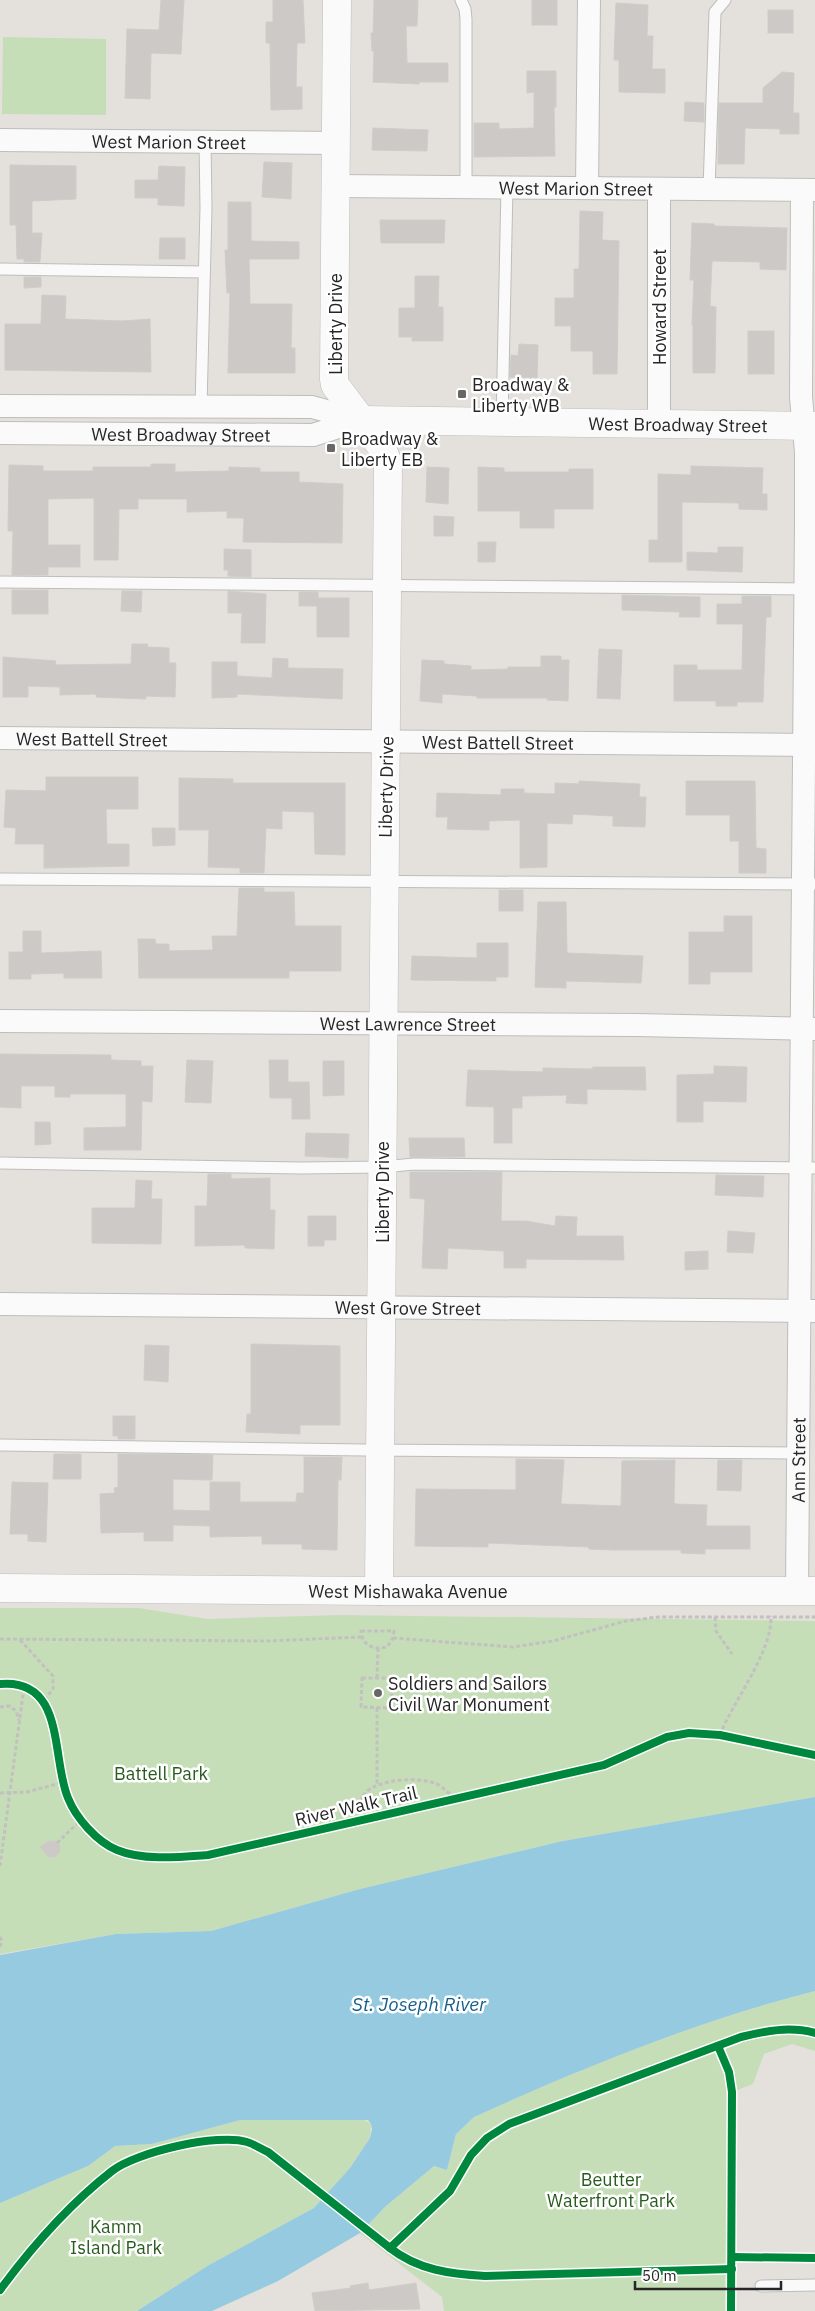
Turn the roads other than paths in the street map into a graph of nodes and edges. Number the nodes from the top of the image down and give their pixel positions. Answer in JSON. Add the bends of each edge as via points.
{"nodes":[{"id":1,"x":337,"y":0,"type":"edge"},
{"id":2,"x":461,"y":0,"type":"edge"},
{"id":3,"x":589,"y":0,"type":"edge"},
{"id":4,"x":725,"y":0,"type":"edge"},
{"id":5,"x":0,"y":140,"type":"edge"},
{"id":6,"x":205,"y":142,"type":"junction"},
{"id":7,"x":336,"y":143,"type":"junction"},
{"id":8,"x":336,"y":186,"type":"junction"},
{"id":9,"x":466,"y":187,"type":"junction"},
{"id":10,"x":507,"y":187,"type":"junction"},
{"id":11,"x":587,"y":188,"type":"junction"},
{"id":12,"x":659,"y":189,"type":"junction"},
{"id":13,"x":709,"y":190,"type":"junction"},
{"id":14,"x":809,"y":190,"type":"edge"},
{"id":15,"x":0,"y":269,"type":"edge"},
{"id":16,"x":204,"y":272,"type":"junction"},
{"id":17,"x":0,"y":406,"type":"edge"},
{"id":18,"x":201,"y":407,"type":"junction"},
{"id":19,"x":360,"y":420,"type":"junction"},
{"id":20,"x":502,"y":422,"type":"junction"},
{"id":21,"x":659,"y":426,"type":"junction"},
{"id":22,"x":810,"y":426,"type":"edge"},
{"id":23,"x":0,"y":433,"type":"edge"},
{"id":24,"x":0,"y":582,"type":"edge"},
{"id":25,"x":388,"y":584,"type":"junction"},
{"id":26,"x":810,"y":589,"type":"edge"},
{"id":27,"x":0,"y":738,"type":"edge"},
{"id":28,"x":387,"y":742,"type":"junction"},
{"id":29,"x":810,"y":745,"type":"edge"},
{"id":30,"x":0,"y":879,"type":"edge"},
{"id":31,"x":385,"y":882,"type":"junction"},
{"id":32,"x":809,"y":884,"type":"edge"},
{"id":33,"x":0,"y":1021,"type":"edge"},
{"id":34,"x":384,"y":1024,"type":"junction"},
{"id":35,"x":808,"y":1029,"type":"edge"},
{"id":36,"x":0,"y":1163,"type":"edge"},
{"id":37,"x":383,"y":1167,"type":"junction"},
{"id":38,"x":809,"y":1168,"type":"edge"},
{"id":39,"x":0,"y":1304,"type":"edge"},
{"id":40,"x":382,"y":1307,"type":"junction"},
{"id":41,"x":808,"y":1311,"type":"edge"},
{"id":42,"x":0,"y":1444,"type":"edge"},
{"id":43,"x":382,"y":1450,"type":"junction"},
{"id":44,"x":800,"y":1452,"type":"junction"},
{"id":45,"x":0,"y":1588,"type":"edge"},
{"id":46,"x":379,"y":1591,"type":"junction"},
{"id":47,"x":806,"y":1591,"type":"edge"},
{"id":48,"x":815,"y":2285,"type":"edge"},
{"id":49,"x":761,"y":2286,"type":"dead end"}],
"edges":[{"from":1,"to":7,"type":"street","name":"Liberty Drive"},
{"from":2,"to":9,"type":"lane","via":[[466,19]]},
{"from":3,"to":11,"type":"street"},
{"from":4,"to":13,"type":"lane","via":[[715,12]]},
{"from":5,"to":6,"type":"street","name":"West Marion Street"},
{"from":6,"to":7,"type":"street","name":"West Marion Street"},
{"from":6,"to":16,"type":"lane"},
{"from":7,"to":8,"type":"street","name":"Liberty Drive"},
{"from":8,"to":9,"type":"street","name":"West Marion Street"},
{"from":8,"to":19,"type":"street","name":"Liberty Drive","via":[[334,379]]},
{"from":9,"to":10,"type":"street","name":"West Marion Street"},
{"from":10,"to":11,"type":"street","name":"West Marion Street"},
{"from":10,"to":20,"type":"lane"},
{"from":11,"to":12,"type":"street","name":"West Marion Street"},
{"from":12,"to":13,"type":"street","name":"West Marion Street"},
{"from":12,"to":21,"type":"street","name":"Howard Street"},
{"from":13,"to":14,"type":"street","name":"West Marion Street"},
{"from":14,"to":22,"type":"street","name":"Ann Street","via":[[801,397]]},
{"from":15,"to":16,"type":"lane"},
{"from":16,"to":18,"type":"lane"},
{"from":17,"to":18,"type":"street","name":"West Broadway Street"},
{"from":18,"to":19,"type":"street","name":"West Broadway Street","via":[[312,407]]},
{"from":19,"to":20,"type":"street","name":"West Broadway Street"},
{"from":19,"to":23,"type":"street","name":"West Broadway Street","via":[[313,434]]},
{"from":19,"to":25,"type":"street","name":"Liberty Drive","via":[[381,446],[388,463]]},
{"from":20,"to":21,"type":"street","name":"West Broadway Street"},
{"from":21,"to":22,"type":"street","name":"West Broadway Street"},
{"from":22,"to":26,"type":"street","name":"Ann Street"},
{"from":24,"to":25,"type":"lane"},
{"from":25,"to":26,"type":"lane"},
{"from":25,"to":28,"type":"street","name":"Liberty Drive"},
{"from":26,"to":29,"type":"street","name":"Ann Street"},
{"from":27,"to":28,"type":"street","name":"West Battell Street"},
{"from":28,"to":29,"type":"street","name":"West Battell Street"},
{"from":28,"to":31,"type":"street","name":"Liberty Drive"},
{"from":29,"to":32,"type":"street","name":"Ann Street"},
{"from":30,"to":31,"type":"lane"},
{"from":31,"to":32,"type":"lane"},
{"from":31,"to":34,"type":"street","name":"Liberty Drive"},
{"from":32,"to":35,"type":"street","name":"Ann Street"},
{"from":33,"to":34,"type":"street","name":"West Lawrence Street"},
{"from":34,"to":35,"type":"street","name":"West Lawrence Street"},
{"from":34,"to":37,"type":"street","name":"Liberty Drive"},
{"from":35,"to":38,"type":"street","name":"Ann Street"},
{"from":36,"to":37,"type":"lane"},
{"from":37,"to":38,"type":"lane","via":[[414,1164]]},
{"from":37,"to":40,"type":"street","name":"Liberty Drive"},
{"from":38,"to":41,"type":"street","name":"Ann Street"},
{"from":39,"to":40,"type":"street","name":"West Grove Street"},
{"from":40,"to":41,"type":"street","name":"West Grove Street"},
{"from":40,"to":43,"type":"street","name":"Liberty Drive"},
{"from":41,"to":44,"type":"street","name":"Ann Street"},
{"from":42,"to":43,"type":"lane"},
{"from":43,"to":44,"type":"lane"},
{"from":43,"to":46,"type":"street","name":"Liberty Drive"},
{"from":44,"to":47,"type":"street","name":"Ann Street"},
{"from":45,"to":46,"type":"street","name":"West Mishawaka Avenue"},
{"from":46,"to":47,"type":"street","name":"West Mishawaka Avenue"},
{"from":48,"to":49,"type":"lane"}]}
